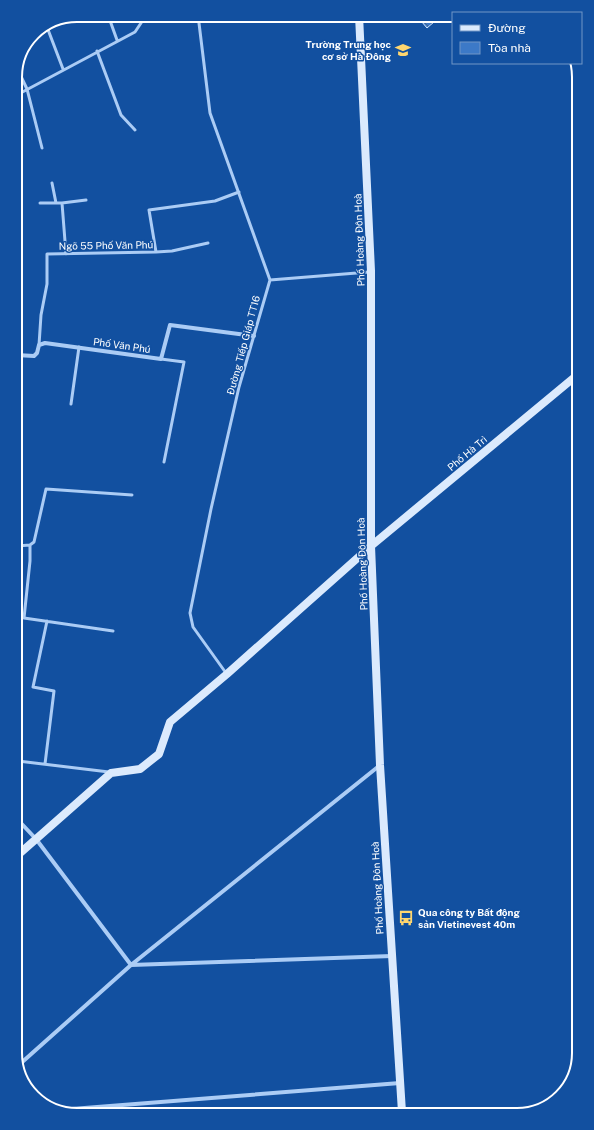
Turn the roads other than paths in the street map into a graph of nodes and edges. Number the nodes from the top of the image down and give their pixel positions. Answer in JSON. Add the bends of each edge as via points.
{"nodes":[{"id":1,"x":111,"y":22,"type":"edge"},
{"id":2,"x":199,"y":22,"type":"edge"},
{"id":3,"x":359,"y":22,"type":"edge"},
{"id":4,"x":141,"y":23,"type":"dead end"},
{"id":5,"x":48,"y":30,"type":"edge"},
{"id":6,"x":117,"y":40,"type":"junction"},
{"id":7,"x":97,"y":51,"type":"junction"},
{"id":8,"x":63,"y":69,"type":"junction"},
{"id":9,"x":22,"y":78,"type":"edge"},
{"id":10,"x":27,"y":89,"type":"junction"},
{"id":11,"x":22,"y":92,"type":"edge"},
{"id":12,"x":135,"y":130,"type":"dead end"},
{"id":13,"x":42,"y":148,"type":"dead end"},
{"id":14,"x":52,"y":183,"type":"dead end"},
{"id":15,"x":238,"y":192,"type":"junction"},
{"id":16,"x":86,"y":200,"type":"dead end"},
{"id":17,"x":40,"y":203,"type":"dead end"},
{"id":18,"x":56,"y":203,"type":"junction"},
{"id":19,"x":62,"y":203,"type":"junction"},
{"id":20,"x":208,"y":243,"type":"dead end"},
{"id":21,"x":156,"y":252,"type":"junction"},
{"id":22,"x":66,"y":254,"type":"junction"},
{"id":23,"x":371,"y":272,"type":"junction"},
{"id":24,"x":270,"y":280,"type":"junction"},
{"id":25,"x":254,"y":336,"type":"junction"},
{"id":26,"x":39,"y":345,"type":"junction"},
{"id":27,"x":80,"y":347,"type":"junction"},
{"id":28,"x":22,"y":355,"type":"edge"},
{"id":29,"x":161,"y":359,"type":"junction"},
{"id":30,"x":572,"y":379,"type":"edge"},
{"id":31,"x":71,"y":404,"type":"dead end"},
{"id":32,"x":164,"y":462,"type":"dead end"},
{"id":33,"x":132,"y":495,"type":"dead end"},
{"id":34,"x":30,"y":545,"type":"junction"},
{"id":35,"x":22,"y":546,"type":"edge"},
{"id":36,"x":371,"y":546,"type":"junction"},
{"id":37,"x":47,"y":621,"type":"junction"},
{"id":38,"x":112,"y":631,"type":"dead end"},
{"id":39,"x":227,"y":674,"type":"junction"},
{"id":40,"x":22,"y":761,"type":"edge"},
{"id":41,"x":44,"y":764,"type":"junction"},
{"id":42,"x":380,"y":765,"type":"junction"},
{"id":43,"x":111,"y":772,"type":"junction"},
{"id":44,"x":22,"y":824,"type":"edge"},
{"id":45,"x":36,"y":839,"type":"junction"},
{"id":46,"x":22,"y":851,"type":"edge"},
{"id":47,"x":392,"y":956,"type":"junction"},
{"id":48,"x":132,"y":965,"type":"junction"},
{"id":49,"x":23,"y":1062,"type":"edge"},
{"id":50,"x":400,"y":1083,"type":"junction"},
{"id":51,"x":84,"y":1108,"type":"edge"},
{"id":52,"x":402,"y":1108,"type":"edge"}],
"edges":[{"from":1,"to":6,"type":"lane"},
{"from":2,"to":15,"type":"lane","via":[[210,113]]},
{"from":3,"to":23,"type":"street","name":"Phố Hoàng Đôn Hoà"},
{"from":4,"to":6,"type":"lane","via":[[135,32]]},
{"from":5,"to":8,"type":"lane"},
{"from":6,"to":7,"type":"lane"},
{"from":7,"to":8,"type":"lane"},
{"from":7,"to":12,"type":"lane","via":[[121,115]]},
{"from":8,"to":10,"type":"lane"},
{"from":9,"to":10,"type":"lane"},
{"from":10,"to":11,"type":"lane"},
{"from":10,"to":13,"type":"lane"},
{"from":14,"to":18,"type":"lane"},
{"from":15,"to":21,"type":"lane","via":[[216,201],[149,210]]},
{"from":15,"to":24,"type":"lane"},
{"from":16,"to":19,"type":"lane"},
{"from":17,"to":18,"type":"lane"},
{"from":18,"to":19,"type":"lane"},
{"from":19,"to":22,"type":"lane"},
{"from":20,"to":21,"type":"lane","name":"Ngõ 55 Phố Văn Phú"},
{"from":21,"to":22,"type":"lane","name":"Ngõ 55 Phố Văn Phú"},
{"from":22,"to":26,"type":"lane","name":"Ngõ 55 Phố Văn Phú","via":[[47,254],[47,284]]},
{"from":23,"to":24,"type":"lane"},
{"from":23,"to":36,"type":"street","name":"Phố Hoàng Đôn Hoà"},
{"from":24,"to":25,"type":"lane","name":"Đường Tiếp Giáp TT16"},
{"from":25,"to":29,"type":"street","name":"Phố Văn Phú","via":[[170,325]]},
{"from":25,"to":39,"type":"lane","name":"Đường Tiếp Giáp TT16","via":[[239,388],[211,509],[190,613],[193,627]]},
{"from":26,"to":27,"type":"street","name":"Phố Văn Phú","via":[[45,343]]},
{"from":26,"to":28,"type":"street","via":[[34,356]]},
{"from":27,"to":29,"type":"street","name":"Phố Văn Phú"},
{"from":27,"to":31,"type":"lane"},
{"from":29,"to":32,"type":"lane","via":[[184,362]]},
{"from":30,"to":36,"type":"street","name":"Phố Hà Trì"},
{"from":33,"to":34,"type":"lane","via":[[46,489],[34,542]]},
{"from":34,"to":35,"type":"lane"},
{"from":34,"to":37,"type":"lane","via":[[24,618]]},
{"from":36,"to":39,"type":"street","name":"Phố Hà Trì"},
{"from":36,"to":42,"type":"street","name":"Phố Hoàng Đôn Hoà"},
{"from":37,"to":38,"type":"lane"},
{"from":37,"to":41,"type":"lane","via":[[33,687],[54,691]]},
{"from":39,"to":43,"type":"street","name":"Phố Hà Trì","via":[[170,722],[159,754],[140,769]]},
{"from":40,"to":41,"type":"lane"},
{"from":41,"to":43,"type":"lane"},
{"from":42,"to":47,"type":"street","name":"Phố Hoàng Đôn Hoà"},
{"from":42,"to":48,"type":"street"},
{"from":43,"to":45,"type":"street"},
{"from":44,"to":45,"type":"street"},
{"from":45,"to":46,"type":"street"},
{"from":45,"to":48,"type":"street"},
{"from":47,"to":48,"type":"street"},
{"from":47,"to":50,"type":"street","name":"Phố Hoàng Đôn Hoà"},
{"from":48,"to":49,"type":"street"},
{"from":50,"to":51,"type":"street"},
{"from":50,"to":52,"type":"street","name":"Phố Hoàng Đôn Hoà"}]}
